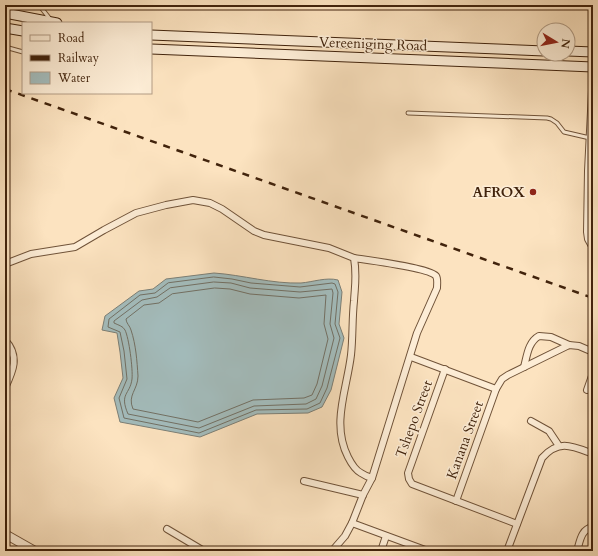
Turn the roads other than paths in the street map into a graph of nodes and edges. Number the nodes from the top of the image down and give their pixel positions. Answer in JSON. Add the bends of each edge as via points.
{"nodes":[{"id":1,"x":39,"y":5,"type":"edge"},
{"id":2,"x":5,"y":13,"type":"edge"},
{"id":3,"x":49,"y":22,"type":"edge"},
{"id":4,"x":53,"y":22,"type":"edge"},
{"id":5,"x":5,"y":28,"type":"edge"},
{"id":6,"x":22,"y":31,"type":"edge"},
{"id":7,"x":152,"y":35,"type":"edge"},
{"id":8,"x":5,"y":47,"type":"edge"},
{"id":9,"x":152,"y":49,"type":"edge"},
{"id":10,"x":536,"y":51,"type":"edge"},
{"id":11,"x":576,"y":51,"type":"edge"},
{"id":12,"x":22,"y":52,"type":"edge"},
{"id":13,"x":593,"y":52,"type":"edge"},
{"id":14,"x":593,"y":67,"type":"edge"},
{"id":15,"x":593,"y":71,"type":"edge"},
{"id":16,"x":408,"y":113,"type":"dead end"},
{"id":17,"x":590,"y":138,"type":"junction"},
{"id":18,"x":593,"y":248,"type":"edge"},
{"id":19,"x":354,"y":258,"type":"junction"},
{"id":20,"x":5,"y":262,"type":"edge"},
{"id":21,"x":5,"y":340,"type":"edge"},
{"id":22,"x":568,"y":345,"type":"junction"},
{"id":23,"x":593,"y":352,"type":"edge"},
{"id":24,"x":411,"y":357,"type":"junction"},
{"id":25,"x":524,"y":367,"type":"junction"},
{"id":26,"x":445,"y":369,"type":"junction"},
{"id":27,"x":593,"y":373,"type":"edge"},
{"id":28,"x":5,"y":388,"type":"edge"},
{"id":29,"x":496,"y":389,"type":"junction"},
{"id":30,"x":587,"y":390,"type":"dead end"},
{"id":31,"x":531,"y":421,"type":"dead end"},
{"id":32,"x":559,"y":446,"type":"junction"},
{"id":33,"x":593,"y":454,"type":"edge"},
{"id":34,"x":372,"y":478,"type":"junction"},
{"id":35,"x":304,"y":481,"type":"dead end"},
{"id":36,"x":363,"y":495,"type":"junction"},
{"id":37,"x":456,"y":501,"type":"junction"},
{"id":38,"x":352,"y":523,"type":"junction"},
{"id":39,"x":517,"y":524,"type":"junction"},
{"id":40,"x":593,"y":527,"type":"edge"},
{"id":41,"x":167,"y":529,"type":"dead end"},
{"id":42,"x":5,"y":534,"type":"edge"},
{"id":43,"x":386,"y":536,"type":"junction"},
{"id":44,"x":35,"y":551,"type":"edge"},
{"id":45,"x":204,"y":551,"type":"edge"},
{"id":46,"x":332,"y":551,"type":"edge"},
{"id":47,"x":381,"y":551,"type":"edge"},
{"id":48,"x":428,"y":551,"type":"edge"},
{"id":49,"x":507,"y":551,"type":"edge"},
{"id":50,"x":577,"y":551,"type":"edge"}],
"edges":[{"from":1,"to":4,"type":"lane"},
{"from":2,"to":3,"type":"main road"},
{"from":5,"to":6,"type":"main road"},
{"from":7,"to":10,"type":"main road","name":"Vereeniging Road"},
{"from":8,"to":12,"type":"lane"},
{"from":9,"to":14,"type":"main road","name":"Vereeniging Road"},
{"from":11,"to":13,"type":"main road"},
{"from":15,"to":17,"type":"street"},
{"from":16,"to":17,"type":"lane","via":[[547,118],[557,123],[564,132]]},
{"from":17,"to":18,"type":"street","via":[[587,232]]},
{"from":19,"to":20,"type":"street","via":[[329,248],[264,235],[210,203],[193,200],[136,213],[75,247],[30,254]]},
{"from":19,"to":24,"type":"street","via":[[410,267],[436,276],[437,288],[422,321]]},
{"from":19,"to":34,"type":"street","via":[[356,279],[353,340],[340,414],[340,431],[346,454],[353,466],[360,473]]},
{"from":21,"to":28,"type":"street","via":[[12,350],[14,362]]},
{"from":22,"to":23,"type":"street","via":[[579,346]]},
{"from":22,"to":25,"type":"street"},
{"from":22,"to":25,"type":"street","via":[[551,337],[539,336],[532,342]]},
{"from":24,"to":26,"type":"street"},
{"from":24,"to":34,"type":"street"},
{"from":25,"to":29,"type":"street","via":[[502,379]]},
{"from":26,"to":29,"type":"street"},
{"from":26,"to":37,"type":"street","name":"Tshepo Street","via":[[408,473],[412,484]]},
{"from":27,"to":30,"type":"street"},
{"from":29,"to":37,"type":"street","name":"Kanana Street"},
{"from":31,"to":32,"type":"street","via":[[549,431]]},
{"from":32,"to":33,"type":"street","via":[[570,445]]},
{"from":32,"to":39,"type":"street","via":[[549,450],[542,458]]},
{"from":34,"to":36,"type":"street"},
{"from":35,"to":36,"type":"street"},
{"from":36,"to":38,"type":"street"},
{"from":37,"to":39,"type":"street","name":"Tshepo Street"},
{"from":38,"to":43,"type":"street"},
{"from":38,"to":46,"type":"street"},
{"from":39,"to":49,"type":"street"},
{"from":40,"to":50,"type":"street","via":[[583,532]]},
{"from":41,"to":45,"type":"street"},
{"from":42,"to":44,"type":"street"},
{"from":43,"to":47,"type":"street"},
{"from":43,"to":48,"type":"street"}]}
